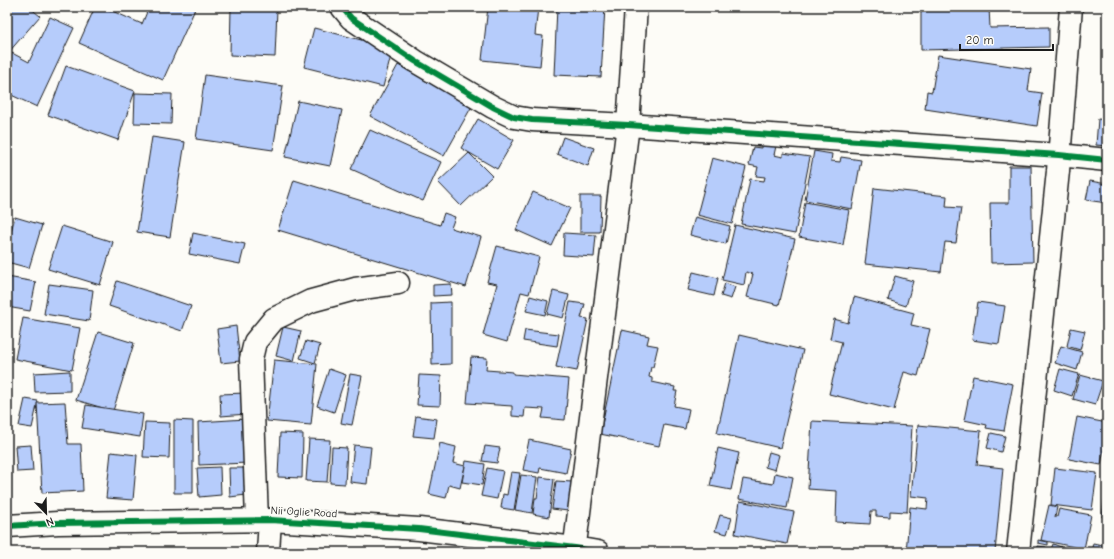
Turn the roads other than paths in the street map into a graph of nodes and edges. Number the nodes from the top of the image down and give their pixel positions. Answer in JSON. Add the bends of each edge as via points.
{"nodes":[{"id":1,"x":342,"y":7,"type":"edge"},
{"id":2,"x":636,"y":7,"type":"edge"},
{"id":3,"x":1071,"y":7,"type":"edge"},
{"id":4,"x":628,"y":125,"type":"junction"},
{"id":5,"x":1060,"y":155,"type":"junction"},
{"id":6,"x":1107,"y":160,"type":"edge"},
{"id":7,"x":398,"y":283,"type":"dead end"},
{"id":8,"x":263,"y":520,"type":"junction"},
{"id":9,"x":7,"y":526,"type":"edge"},
{"id":10,"x":574,"y":550,"type":"edge"},
{"id":11,"x":268,"y":552,"type":"edge"},
{"id":12,"x":598,"y":552,"type":"edge"},
{"id":13,"x":1018,"y":552,"type":"edge"}],
"edges":[{"from":1,"to":4,"type":"street","via":[[351,18],[415,61],[514,117]]},
{"from":2,"to":4,"type":"street"},
{"from":3,"to":5,"type":"street"},
{"from":4,"to":5,"type":"street"},
{"from":4,"to":10,"type":"street"},
{"from":5,"to":6,"type":"street"},
{"from":5,"to":13,"type":"street"},
{"from":7,"to":8,"type":"street","via":[[355,289],[312,302],[274,318],[255,342],[251,359]]},
{"from":8,"to":9,"type":"street","name":"Nii Oglie Road"},
{"from":8,"to":10,"type":"street","name":"Nii Oglie Road","via":[[418,529]]},
{"from":8,"to":11,"type":"street"},
{"from":10,"to":12,"type":"street","name":"Nii Oglie Road"}]}
